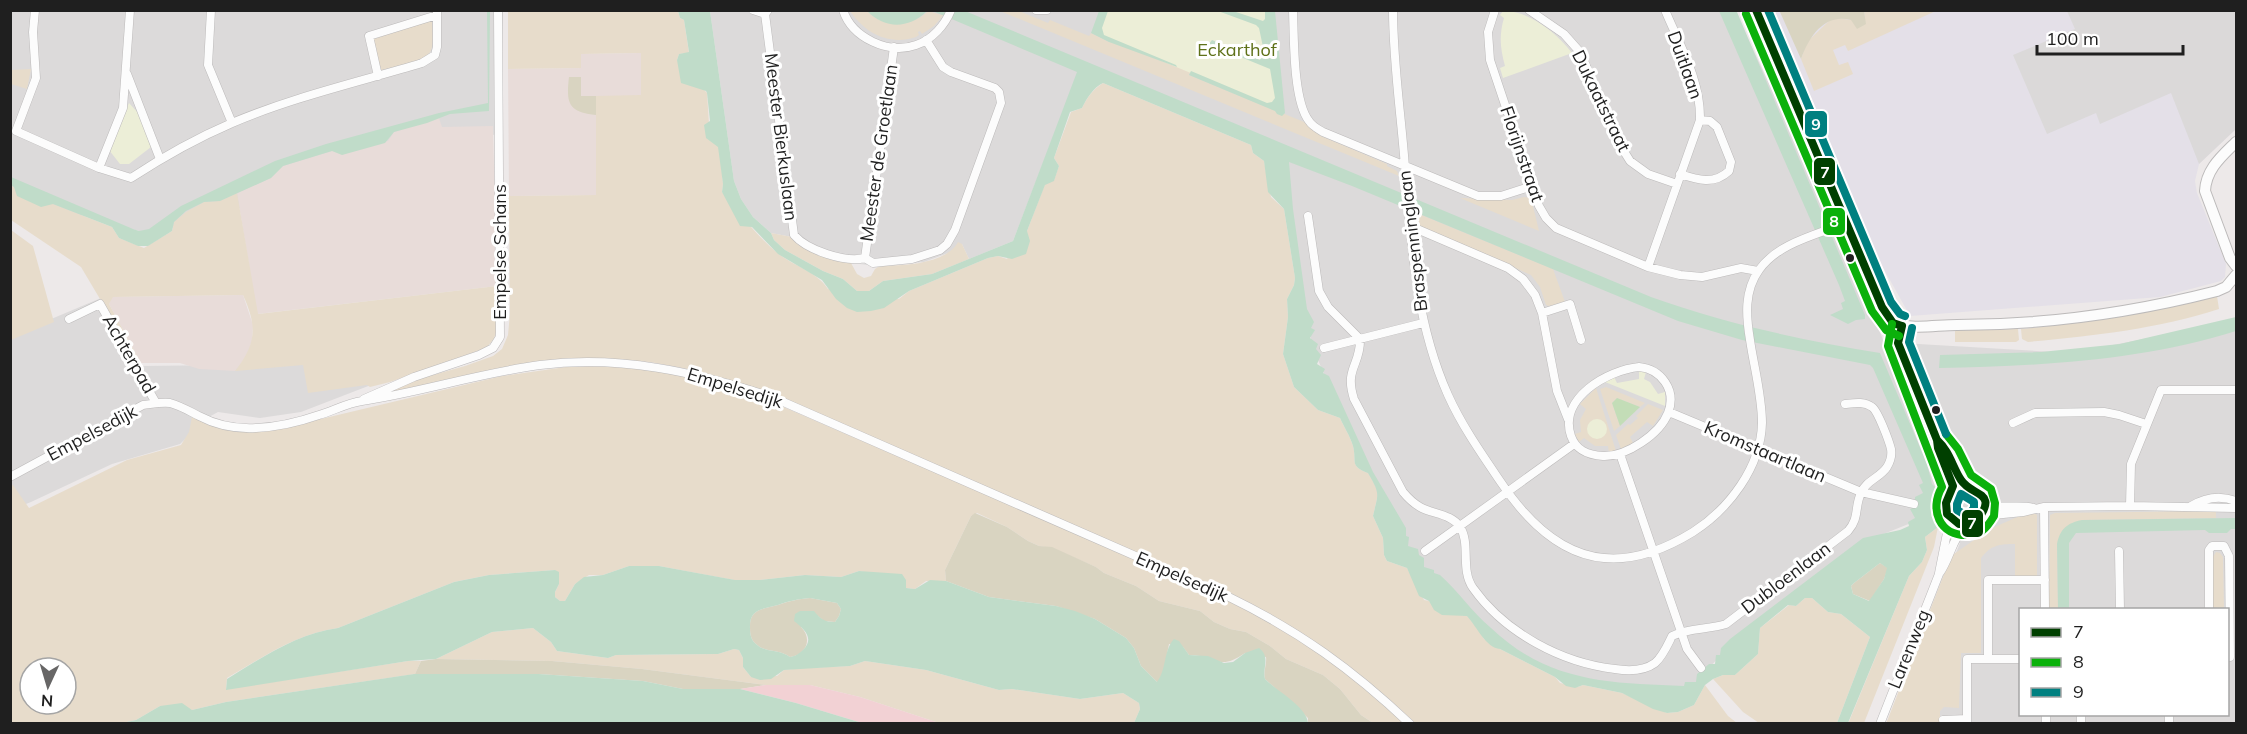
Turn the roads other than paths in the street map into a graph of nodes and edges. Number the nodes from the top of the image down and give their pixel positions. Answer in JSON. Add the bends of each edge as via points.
{"nodes":[{"id":1,"x":35,"y":10,"type":"edge"},
{"id":2,"x":130,"y":10,"type":"edge"},
{"id":3,"x":211,"y":10,"type":"edge"},
{"id":4,"x":498,"y":10,"type":"edge"},
{"id":5,"x":753,"y":10,"type":"edge"},
{"id":6,"x":843,"y":10,"type":"edge"},
{"id":7,"x":951,"y":10,"type":"edge"},
{"id":8,"x":1036,"y":10,"type":"edge"},
{"id":9,"x":1047,"y":10,"type":"edge"},
{"id":10,"x":1293,"y":10,"type":"edge"},
{"id":11,"x":1393,"y":10,"type":"edge"},
{"id":12,"x":1495,"y":10,"type":"edge"},
{"id":13,"x":1529,"y":10,"type":"edge"},
{"id":14,"x":1665,"y":10,"type":"edge"},
{"id":15,"x":1756,"y":10,"type":"edge"},
{"id":16,"x":767,"y":12,"type":"edge"},
{"id":17,"x":437,"y":13,"type":"edge"},
{"id":18,"x":926,"y":40,"type":"junction"},
{"id":19,"x":894,"y":47,"type":"junction"},
{"id":20,"x":126,"y":70,"type":"junction"},
{"id":21,"x":378,"y":76,"type":"junction"},
{"id":22,"x":1700,"y":120,"type":"junction"},
{"id":23,"x":232,"y":123,"type":"junction"},
{"id":24,"x":2236,"y":142,"type":"edge"},
{"id":25,"x":160,"y":159,"type":"junction"},
{"id":26,"x":1405,"y":167,"type":"junction"},
{"id":27,"x":99,"y":168,"type":"junction"},
{"id":28,"x":1680,"y":174,"type":"junction"},
{"id":29,"x":1677,"y":184,"type":"junction"},
{"id":30,"x":1532,"y":186,"type":"junction"},
{"id":31,"x":1308,"y":216,"type":"dead end"},
{"id":32,"x":1409,"y":222,"type":"junction"},
{"id":33,"x":1841,"y":225,"type":"junction"},
{"id":34,"x":2226,"y":245,"type":"junction"},
{"id":35,"x":2236,"y":253,"type":"edge"},
{"id":36,"x":865,"y":258,"type":"junction"},
{"id":37,"x":2236,"y":266,"type":"edge"},
{"id":38,"x":1648,"y":267,"type":"junction"},
{"id":39,"x":1758,"y":271,"type":"junction"},
{"id":40,"x":2236,"y":275,"type":"edge"},
{"id":41,"x":1542,"y":313,"type":"junction"},
{"id":42,"x":69,"y":319,"type":"dead end"},
{"id":43,"x":1423,"y":322,"type":"junction"},
{"id":44,"x":1902,"y":326,"type":"junction"},
{"id":45,"x":1360,"y":339,"type":"junction"},
{"id":46,"x":1581,"y":340,"type":"dead end"},
{"id":47,"x":1324,"y":348,"type":"dead end"},
{"id":48,"x":2236,"y":390,"type":"edge"},
{"id":49,"x":360,"y":401,"type":"junction"},
{"id":50,"x":156,"y":403,"type":"junction"},
{"id":51,"x":1845,"y":404,"type":"dead end"},
{"id":52,"x":1669,"y":412,"type":"junction"},
{"id":53,"x":1568,"y":420,"type":"junction"},
{"id":54,"x":2013,"y":423,"type":"dead end"},
{"id":55,"x":2146,"y":424,"type":"junction"},
{"id":56,"x":1937,"y":440,"type":"junction"},
{"id":57,"x":1574,"y":444,"type":"junction"},
{"id":58,"x":1758,"y":449,"type":"junction"},
{"id":59,"x":1620,"y":454,"type":"junction"},
{"id":60,"x":10,"y":477,"type":"edge"},
{"id":61,"x":1966,"y":486,"type":"junction"},
{"id":62,"x":1953,"y":491,"type":"junction"},
{"id":63,"x":1861,"y":492,"type":"junction"},
{"id":64,"x":1508,"y":493,"type":"junction"},
{"id":65,"x":2236,"y":501,"type":"edge"},
{"id":66,"x":1985,"y":503,"type":"junction"},
{"id":67,"x":1914,"y":504,"type":"dead end"},
{"id":68,"x":2130,"y":506,"type":"junction"},
{"id":69,"x":2191,"y":507,"type":"junction"},
{"id":70,"x":2040,"y":508,"type":"junction"},
{"id":71,"x":2236,"y":508,"type":"edge"},
{"id":72,"x":1983,"y":516,"type":"junction"},
{"id":73,"x":1950,"y":518,"type":"junction"},
{"id":74,"x":1965,"y":526,"type":"junction"},
{"id":75,"x":1461,"y":527,"type":"junction"},
{"id":76,"x":1425,"y":551,"type":"dead end"},
{"id":77,"x":2119,"y":551,"type":"dead end"},
{"id":78,"x":1653,"y":552,"type":"junction"},
{"id":79,"x":1939,"y":574,"type":"junction"},
{"id":80,"x":2045,"y":580,"type":"junction"},
{"id":81,"x":2045,"y":608,"type":"edge"},
{"id":82,"x":2120,"y":608,"type":"edge"},
{"id":83,"x":2209,"y":608,"type":"edge"},
{"id":84,"x":1682,"y":631,"type":"junction"},
{"id":85,"x":2231,"y":657,"type":"edge"},
{"id":86,"x":2019,"y":658,"type":"edge"},
{"id":87,"x":1988,"y":659,"type":"junction"},
{"id":88,"x":1701,"y":668,"type":"dead end"},
{"id":89,"x":1967,"y":721,"type":"edge"},
{"id":90,"x":1410,"y":723,"type":"edge"},
{"id":91,"x":1880,"y":723,"type":"edge"},
{"id":92,"x":1944,"y":723,"type":"edge"}],
"edges":[{"from":1,"to":27,"type":"street","via":[[36,78],[16,130]]},
{"from":2,"to":20,"type":"street"},
{"from":3,"to":23,"type":"street","via":[[208,65]]},
{"from":4,"to":49,"type":"street","name":"Empelse Schans","via":[[500,338],[493,348],[478,355],[414,376]]},
{"from":5,"to":16,"type":"street","name":"Meester Bierkuslaan"},
{"from":6,"to":19,"type":"street","via":[[854,29],[866,38]]},
{"from":7,"to":18,"type":"street","via":[[948,19]]},
{"from":8,"to":9,"type":"street"},
{"from":10,"to":26,"type":"street","via":[[1298,95],[1308,120],[1323,132]]},
{"from":11,"to":26,"type":"street","name":"Braspenninglaan"},
{"from":12,"to":30,"type":"street","name":"Florijnstraat","via":[[1488,33],[1490,60]]},
{"from":13,"to":29,"type":"street","name":"Dukaatstraat","via":[[1564,34],[1580,52],[1630,161],[1648,174]]},
{"from":14,"to":22,"type":"street","name":"Duitlaan","via":[[1695,81]]},
{"from":15,"to":33,"type":"street"},
{"from":16,"to":36,"type":"street","name":"Meester Bierkuslaan","via":[[794,235],[801,244],[826,254]]},
{"from":17,"to":21,"type":"street","via":[[435,55],[422,63]]},
{"from":17,"to":21,"type":"street","via":[[369,36]]},
{"from":18,"to":19,"type":"street"},
{"from":18,"to":36,"type":"street","name":"Meester Bierkuslaan","via":[[943,67],[995,88],[1001,103],[955,230],[946,244],[940,250],[912,259],[873,263]]},
{"from":19,"to":36,"type":"street","name":"Meester de Groetlaan"},
{"from":20,"to":25,"type":"street"},
{"from":20,"to":27,"type":"street","via":[[123,108]]},
{"from":21,"to":23,"type":"street","via":[[293,100]]},
{"from":22,"to":28,"type":"street","name":"Duitlaan"},
{"from":22,"to":28,"type":"street","name":"Duitlaan","via":[[1717,127],[1731,162],[1729,171],[1715,180]]},
{"from":23,"to":25,"type":"street"},
{"from":24,"to":34,"type":"street","via":[[2211,168],[2205,185]]},
{"from":25,"to":27,"type":"street","via":[[130,178]]},
{"from":26,"to":30,"type":"street","via":[[1478,196],[1502,196]]},
{"from":26,"to":32,"type":"street","name":"Braspenninglaan"},
{"from":28,"to":29,"type":"street","name":"Duitlaan"},
{"from":29,"to":38,"type":"street","name":"Duitlaan"},
{"from":30,"to":38,"type":"street","name":"Florijnstraat","via":[[1539,206],[1556,228]]},
{"from":31,"to":45,"type":"street","via":[[1319,291],[1328,307]]},
{"from":32,"to":41,"type":"street","via":[[1508,268],[1523,279]]},
{"from":32,"to":43,"type":"street","name":"Braspenninglaan"},
{"from":33,"to":39,"type":"street","name":"Braspenninglaan","via":[[1786,247]]},
{"from":33,"to":44,"type":"street","via":[[1884,313]]},
{"from":34,"to":35,"type":"street"},
{"from":34,"to":37,"type":"street"},
{"from":38,"to":39,"type":"street","name":"Florijnstraat","via":[[1702,277],[1741,268]]},
{"from":39,"to":58,"type":"street","name":"Braspenninglaan","via":[[1747,302],[1762,422]]},
{"from":40,"to":44,"type":"street","via":[[2217,291],[2114,314],[2020,324]]},
{"from":41,"to":46,"type":"street","via":[[1570,304]]},
{"from":41,"to":53,"type":"street","via":[[1557,391]]},
{"from":42,"to":50,"type":"street","name":"Achterpad","via":[[100,304]]},
{"from":43,"to":45,"type":"street"},
{"from":43,"to":64,"type":"street","name":"Braspenninglaan","via":[[1459,418]]},
{"from":44,"to":56,"type":"street","via":[[1898,343]]},
{"from":45,"to":47,"type":"street"},
{"from":45,"to":75,"type":"street","via":[[1349,385],[1385,461],[1412,502],[1454,520]]},
{"from":48,"to":55,"type":"street","via":[[2161,390]]},
{"from":49,"to":50,"type":"street","name":"Empelsedijk","via":[[316,416],[257,428],[218,424],[182,407]]},
{"from":49,"to":90,"type":"street","name":"Empelsedijk","via":[[542,365],[619,363],[719,380],[772,397],[1256,610],[1341,663]]},
{"from":50,"to":60,"type":"street","name":"Empelsedijk","via":[[143,405]]},
{"from":51,"to":63,"type":"street","via":[[1865,403],[1875,408],[1891,450],[1887,466]]},
{"from":52,"to":53,"type":"street","via":[[1671,397],[1667,385],[1659,374],[1639,367],[1596,381],[1572,409]]},
{"from":52,"to":58,"type":"street","name":"Kromstaartlaan"},
{"from":52,"to":59,"type":"street","via":[[1648,437]]},
{"from":53,"to":57,"type":"street"},
{"from":54,"to":55,"type":"street","via":[[2035,413],[2104,412]]},
{"from":55,"to":68,"type":"street","via":[[2131,464]]},
{"from":56,"to":61,"type":"street"},
{"from":56,"to":62,"type":"street"},
{"from":57,"to":59,"type":"street","via":[[1584,453],[1596,456]]},
{"from":57,"to":64,"type":"street"},
{"from":58,"to":63,"type":"street","name":"Kromstaartlaan"},
{"from":58,"to":78,"type":"street","name":"Braspenninglaan","via":[[1738,490],[1721,509],[1695,531]]},
{"from":59,"to":78,"type":"street"},
{"from":61,"to":62,"type":"street"},
{"from":61,"to":66,"type":"street","via":[[1981,493]]},
{"from":62,"to":73,"type":"street","via":[[1946,504]]},
{"from":63,"to":67,"type":"street","name":"Kromstaartlaan"},
{"from":63,"to":84,"type":"street","name":"Dubloenlaan","via":[[1855,523],[1848,531],[1726,624]]},
{"from":64,"to":75,"type":"street"},
{"from":64,"to":78,"type":"street","name":"Braspenninglaan","via":[[1533,521],[1566,547],[1605,559]]},
{"from":65,"to":69,"type":"street","via":[[2218,496]]},
{"from":66,"to":70,"type":"street"},
{"from":66,"to":72,"type":"street"},
{"from":68,"to":69,"type":"street"},
{"from":68,"to":70,"type":"street"},
{"from":69,"to":71,"type":"street"},
{"from":70,"to":72,"type":"street"},
{"from":70,"to":80,"type":"street"},
{"from":72,"to":74,"type":"street"},
{"from":73,"to":74,"type":"street"},
{"from":73,"to":79,"type":"street","name":"Larenweg"},
{"from":74,"to":79,"type":"street","name":"Larenweg"},
{"from":75,"to":76,"type":"street"},
{"from":75,"to":84,"type":"street","via":[[1466,575],[1472,587],[1490,608],[1544,647],[1576,662],[1641,669],[1653,664],[1672,636]]},
{"from":77,"to":82,"type":"street"},
{"from":78,"to":84,"type":"street"},
{"from":79,"to":91,"type":"street","name":"Larenweg"},
{"from":80,"to":81,"type":"street"},
{"from":80,"to":87,"type":"street","via":[[1988,580]]},
{"from":83,"to":85,"type":"street","via":[[2209,550],[2218,544],[2224,546],[2229,556]]},
{"from":84,"to":88,"type":"street"},
{"from":86,"to":87,"type":"street"},
{"from":87,"to":89,"type":"street","via":[[1967,659]]},
{"from":89,"to":92,"type":"street"}]}
